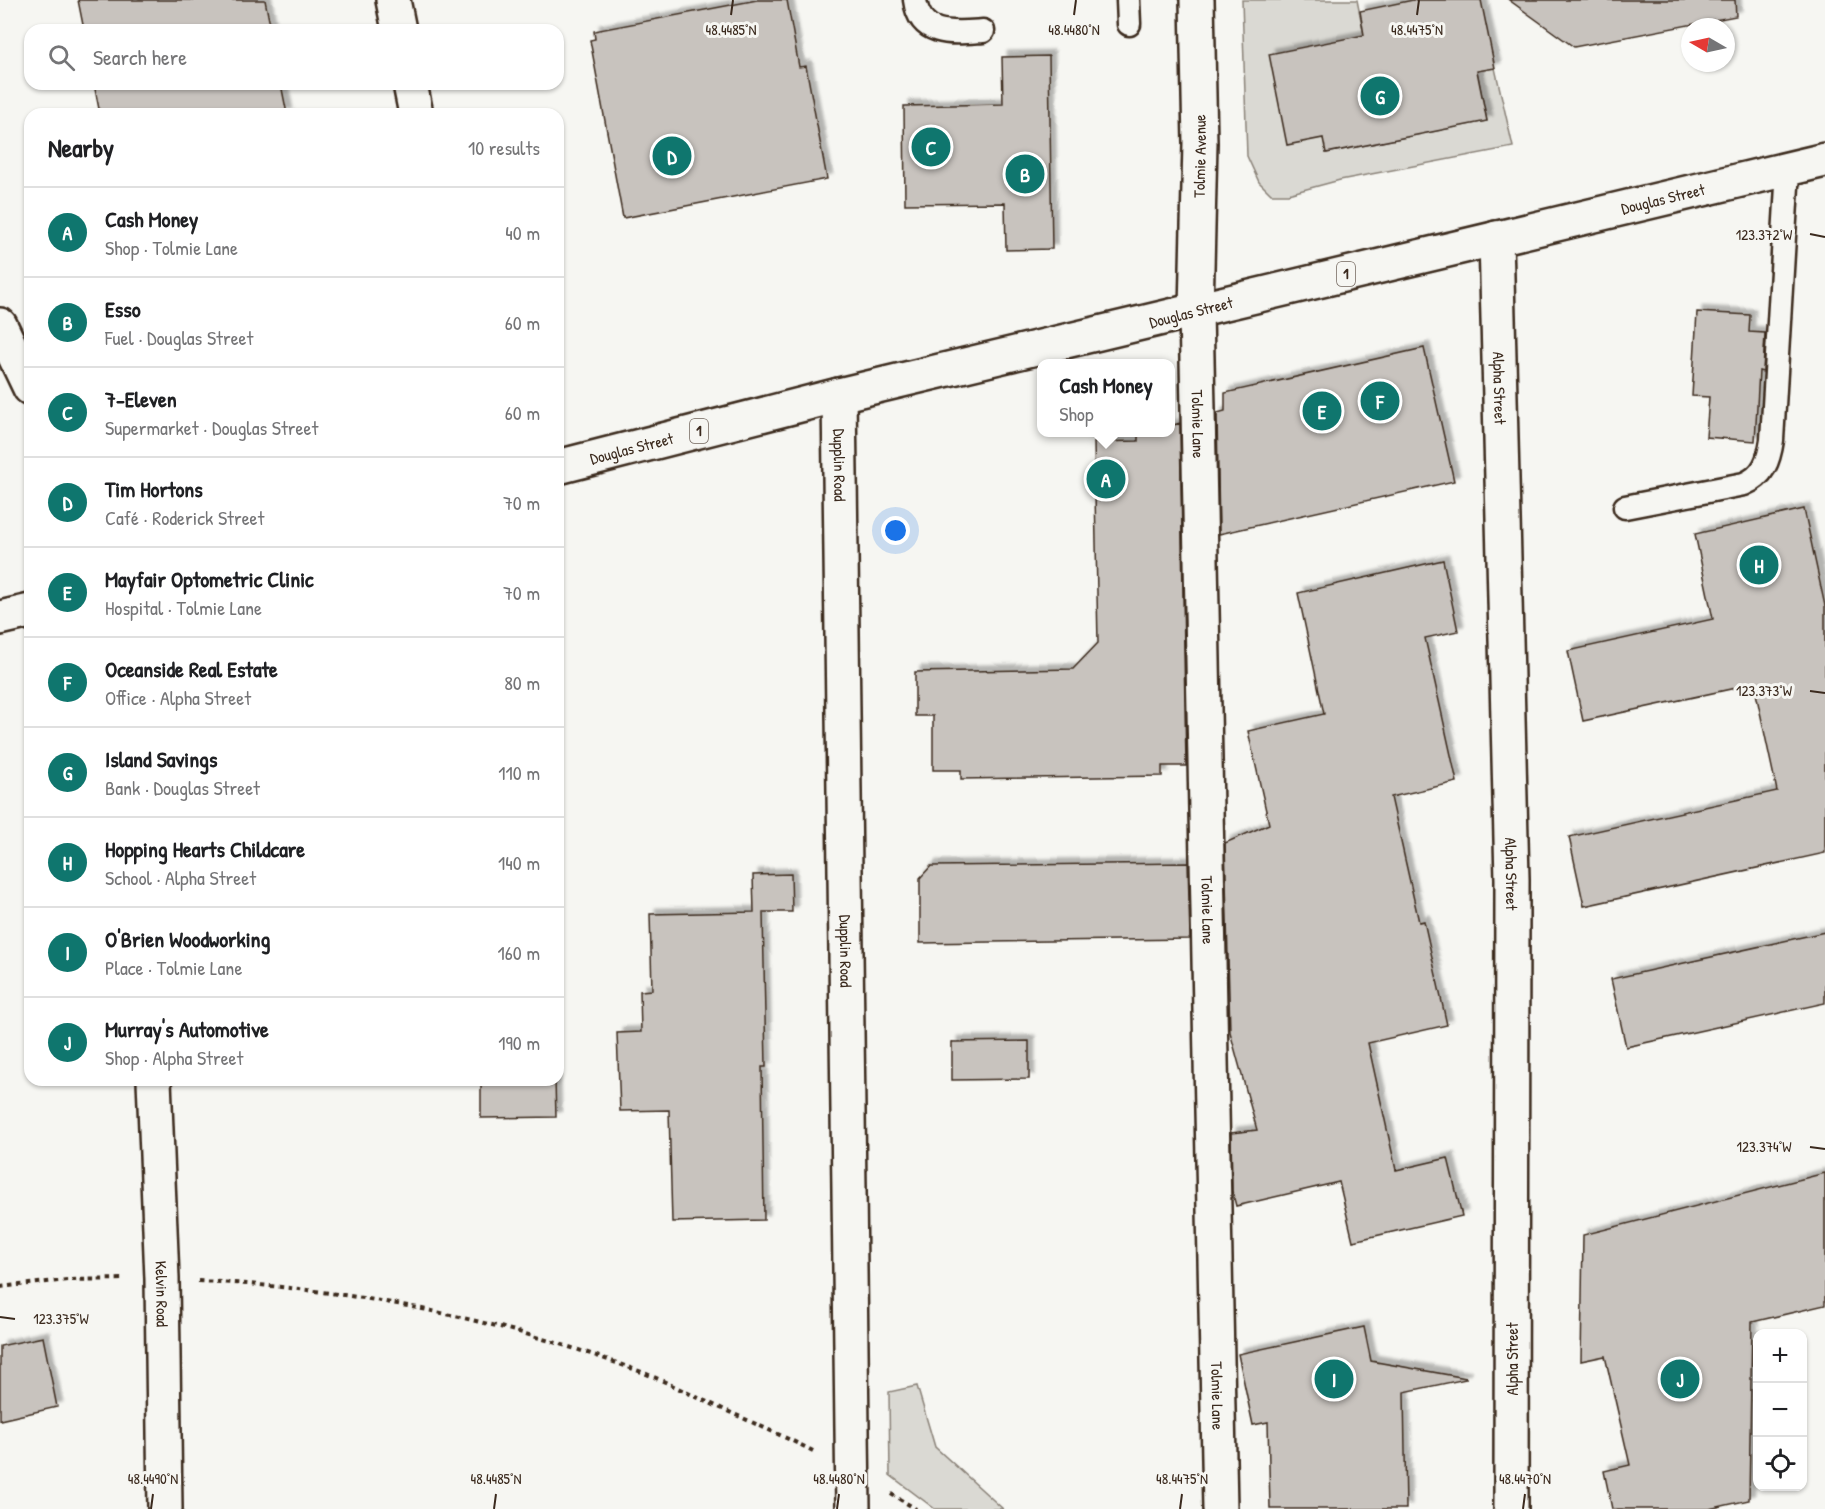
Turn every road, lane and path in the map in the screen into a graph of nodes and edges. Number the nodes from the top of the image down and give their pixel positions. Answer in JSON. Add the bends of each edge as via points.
{"nodes":[{"id":1,"x":393,"y":0,"type":"edge"},
{"id":2,"x":915,"y":0,"type":"edge"},
{"id":3,"x":1128,"y":0,"type":"edge"},
{"id":4,"x":1197,"y":0,"type":"edge"},
{"id":5,"x":398,"y":24,"type":"edge"},
{"id":6,"x":1128,"y":24,"type":"dead end"},
{"id":7,"x":983,"y":31,"type":"dead end"},
{"id":8,"x":411,"y":90,"type":"edge"},
{"id":9,"x":415,"y":108,"type":"edge"},
{"id":10,"x":1825,"y":160,"type":"edge"},
{"id":11,"x":1788,"y":169,"type":"junction"},
{"id":12,"x":1496,"y":238,"type":"junction"},
{"id":13,"x":1196,"y":310,"type":"junction"},
{"id":14,"x":0,"y":325,"type":"edge"},
{"id":15,"x":24,"y":375,"type":"edge"},
{"id":16,"x":839,"y":394,"type":"junction"},
{"id":17,"x":564,"y":465,"type":"edge"},
{"id":18,"x":1625,"y":507,"type":"dead end"},
{"id":19,"x":24,"y":612,"type":"edge"},
{"id":20,"x":0,"y":618,"type":"edge"},
{"id":21,"x":154,"y":1086,"type":"edge"},
{"id":22,"x":162,"y":1279,"type":"junction"},
{"id":23,"x":0,"y":1287,"type":"edge"},
{"id":24,"x":853,"y":1471,"type":"junction"},
{"id":25,"x":165,"y":1509,"type":"edge"},
{"id":26,"x":854,"y":1509,"type":"edge"},
{"id":27,"x":916,"y":1509,"type":"edge"},
{"id":28,"x":1220,"y":1509,"type":"edge"},
{"id":29,"x":1511,"y":1509,"type":"edge"}],
"edges":[{"from":1,"to":5,"type":"main road"},
{"from":2,"to":7,"type":"lane","via":[[922,19],[932,28],[944,32]]},
{"from":3,"to":6,"type":"lane"},
{"from":4,"to":13,"type":"main road","name":"Tolmie Avenue","via":[[1200,143]]},
{"from":8,"to":9,"type":"main road"},
{"from":10,"to":11,"type":"main road","name":"Douglas Street","number":"1"},
{"from":11,"to":12,"type":"main road","name":"Douglas Street","number":"1"},
{"from":11,"to":18,"type":"lane","via":[[1772,440],[1763,471],[1744,484]]},
{"from":12,"to":13,"type":"main road","name":"Douglas Street","number":"1"},
{"from":12,"to":29,"type":"main road","name":"Alpha Street","via":[[1512,879]]},
{"from":13,"to":16,"type":"main road","name":"Douglas Street","number":"1"},
{"from":13,"to":28,"type":"main road","name":"Tolmie Lane"},
{"from":14,"to":15,"type":"main road"},
{"from":16,"to":17,"type":"main road","name":"Douglas Street","number":"1"},
{"from":16,"to":24,"type":"main road","name":"Dupplin Road"},
{"from":19,"to":20,"type":"main road"},
{"from":21,"to":22,"type":"main road","name":"Kelvin Road"},
{"from":22,"to":23,"type":"path","via":[[67,1280]]},
{"from":22,"to":24,"type":"path","via":[[257,1284],[370,1299],[549,1341],[638,1370]]},
{"from":22,"to":25,"type":"main road","name":"Kelvin Road"},
{"from":24,"to":26,"type":"main road","name":"Dupplin Road"},
{"from":24,"to":27,"type":"path"}]}
